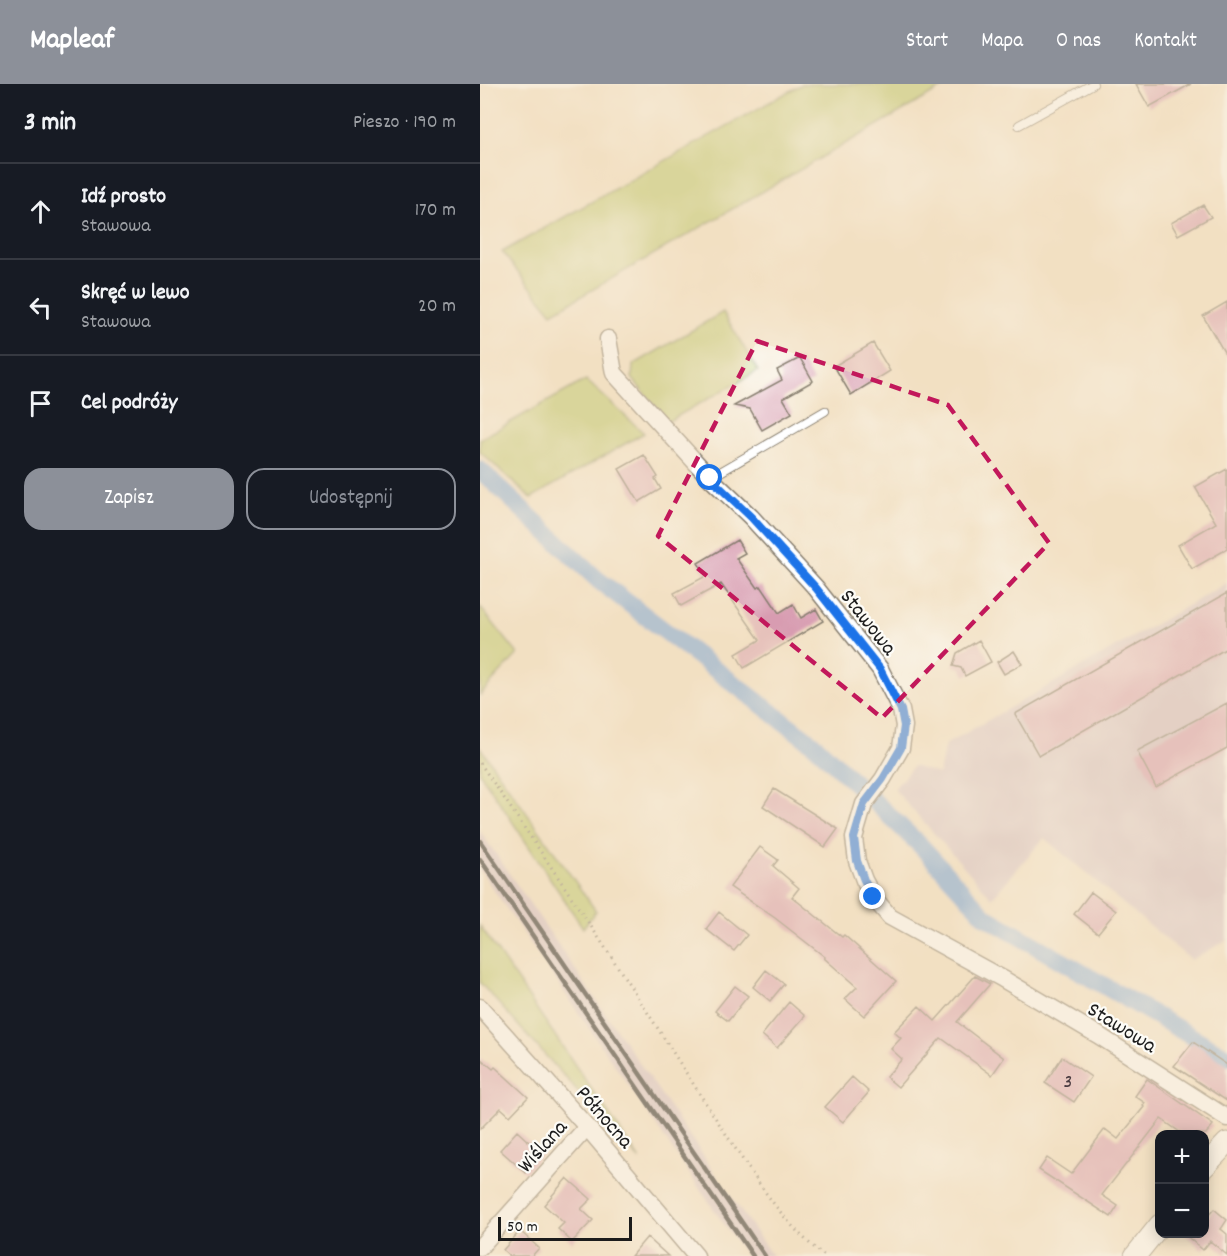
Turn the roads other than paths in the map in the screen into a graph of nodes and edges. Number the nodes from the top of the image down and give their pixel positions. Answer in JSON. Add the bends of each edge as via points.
{"nodes":[{"id":1,"x":1094,"y":84,"type":"edge"},
{"id":2,"x":1019,"y":125,"type":"dead end"},
{"id":3,"x":608,"y":339,"type":"dead end"},
{"id":4,"x":825,"y":411,"type":"dead end"},
{"id":5,"x":710,"y":478,"type":"junction"},
{"id":6,"x":483,"y":1017,"type":"edge"},
{"id":7,"x":1227,"y":1118,"type":"edge"},
{"id":8,"x":587,"y":1127,"type":"junction"},
{"id":9,"x":1227,"y":1143,"type":"edge"},
{"id":10,"x":1209,"y":1162,"type":"edge"},
{"id":11,"x":1155,"y":1231,"type":"edge"},
{"id":12,"x":480,"y":1247,"type":"edge"},
{"id":13,"x":693,"y":1255,"type":"edge"},
{"id":14,"x":1135,"y":1256,"type":"edge"}],
"edges":[{"from":1,"to":2,"type":"lane"},
{"from":3,"to":5,"type":"street","name":"Stawowa","via":[[614,374]]},
{"from":4,"to":5,"type":"lane"},
{"from":5,"to":7,"type":"street","name":"Stawowa","via":[[816,588],[880,669],[901,710],[901,748],[864,804],[854,838],[857,861],[873,897],[890,917],[1098,1035]]},
{"from":6,"to":8,"type":"street","name":"Północna"},
{"from":8,"to":12,"type":"street","name":"Wiślana"},
{"from":8,"to":13,"type":"street","name":"Północna"},
{"from":9,"to":10,"type":"street"},
{"from":11,"to":14,"type":"street"}]}
